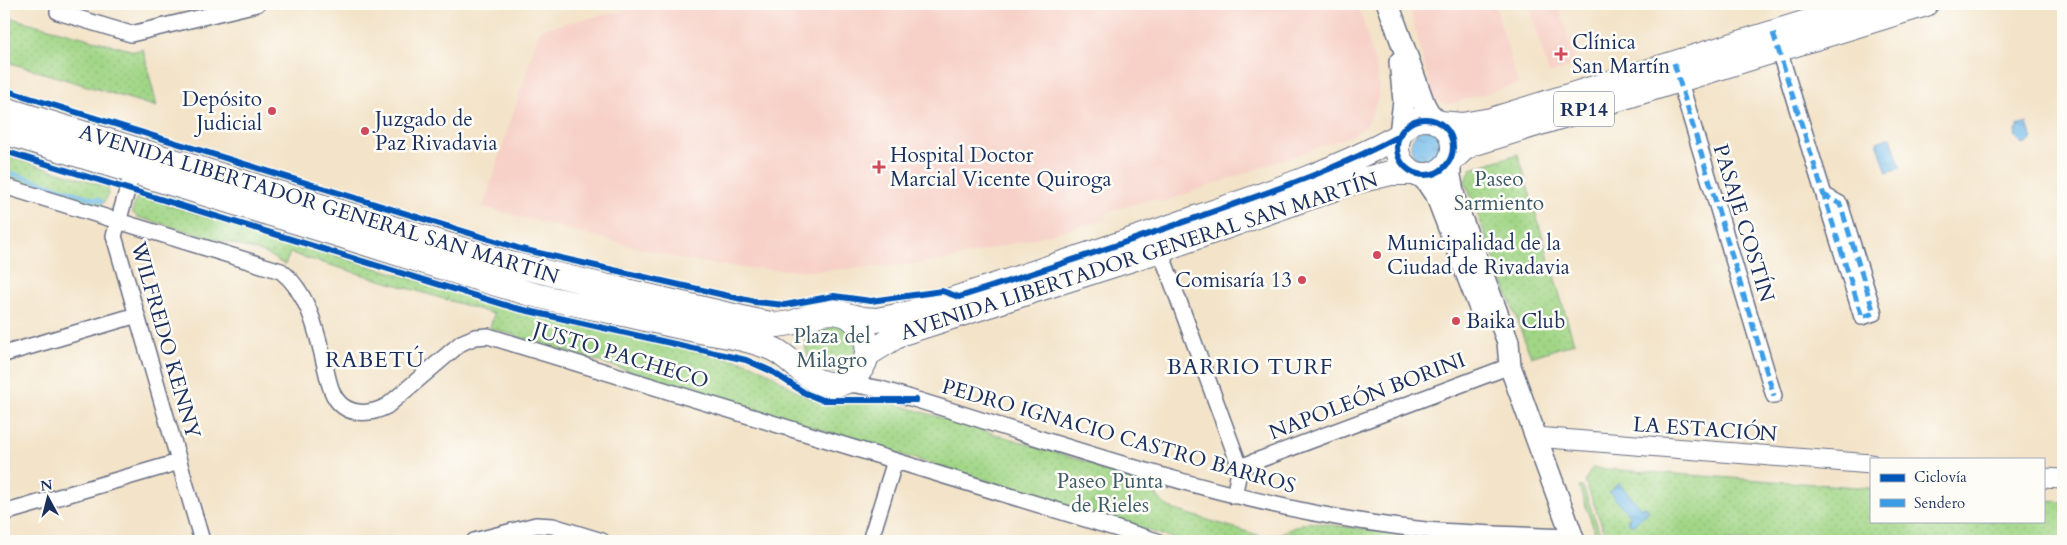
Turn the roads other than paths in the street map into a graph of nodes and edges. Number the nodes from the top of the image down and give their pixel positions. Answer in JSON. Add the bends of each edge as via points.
{"nodes":[{"id":1,"x":257,"y":4,"type":"edge"},
{"id":2,"x":1865,"y":4,"type":"edge"},
{"id":3,"x":1926,"y":4,"type":"edge"},
{"id":4,"x":60,"y":8,"type":"edge"},
{"id":5,"x":1389,"y":9,"type":"edge"},
{"id":6,"x":1776,"y":41,"type":"junction"},
{"id":7,"x":1676,"y":72,"type":"junction"},
{"id":8,"x":4,"y":109,"type":"edge"},
{"id":9,"x":1439,"y":122,"type":"junction"},
{"id":10,"x":4,"y":132,"type":"edge"},
{"id":11,"x":1399,"y":135,"type":"junction"},
{"id":12,"x":136,"y":161,"type":"junction"},
{"id":13,"x":1451,"y":161,"type":"junction"},
{"id":14,"x":1417,"y":174,"type":"junction"},
{"id":15,"x":4,"y":186,"type":"edge"},
{"id":16,"x":1824,"y":195,"type":"junction"},
{"id":17,"x":117,"y":220,"type":"junction"},
{"id":18,"x":1160,"y":250,"type":"junction"},
{"id":19,"x":136,"y":315,"type":"junction"},
{"id":20,"x":846,"y":315,"type":"junction"},
{"id":21,"x":812,"y":317,"type":"junction"},
{"id":22,"x":4,"y":354,"type":"edge"},
{"id":23,"x":868,"y":354,"type":"junction"},
{"id":24,"x":1510,"y":366,"type":"junction"},
{"id":25,"x":805,"y":372,"type":"junction"},
{"id":26,"x":835,"y":384,"type":"junction"},
{"id":27,"x":1774,"y":396,"type":"dead end"},
{"id":28,"x":1536,"y":437,"type":"junction"},
{"id":29,"x":895,"y":461,"type":"junction"},
{"id":30,"x":179,"y":462,"type":"junction"},
{"id":31,"x":1870,"y":464,"type":"edge"},
{"id":32,"x":1240,"y":467,"type":"junction"},
{"id":33,"x":2044,"y":478,"type":"edge"},
{"id":34,"x":2063,"y":479,"type":"edge"},
{"id":35,"x":1234,"y":496,"type":"junction"},
{"id":36,"x":4,"y":513,"type":"edge"},
{"id":37,"x":1574,"y":539,"type":"edge"},
{"id":38,"x":202,"y":541,"type":"edge"},
{"id":39,"x":474,"y":541,"type":"edge"},
{"id":40,"x":602,"y":541,"type":"edge"},
{"id":41,"x":870,"y":541,"type":"edge"},
{"id":42,"x":1157,"y":541,"type":"edge"}],
"edges":[{"from":1,"to":4,"type":"street","via":[[131,34]]},
{"from":2,"to":6,"type":"main road","number":"RP14"},
{"from":3,"to":6,"type":"main road","number":"RP14"},
{"from":5,"to":9,"type":"main road","via":[[1424,104]]},
{"from":5,"to":11,"type":"main road","via":[[1403,88],[1404,107]]},
{"from":6,"to":7,"type":"main road","number":"RP14"},
{"from":6,"to":16,"type":"street"},
{"from":7,"to":9,"type":"main road","number":"RP14","via":[[1482,123]]},
{"from":7,"to":13,"type":"main road","number":"RP14","via":[[1472,144]]},
{"from":7,"to":27,"type":"street","name":"PASAJE COSTÍN"},
{"from":8,"to":12,"type":"main road","name":"AVENIDA LIBERTADOR GENERAL SAN MARTÍN"},
{"from":9,"to":11,"type":"main road","via":[[1413,121]]},
{"from":9,"to":13,"type":"main road","via":[[1452,137]]},
{"from":10,"to":12,"type":"main road","name":"AVENIDA LIBERTADOR GENERAL SAN MARTÍN"},
{"from":11,"to":14,"type":"main road","via":[[1397,152],[1401,161]]},
{"from":11,"to":20,"type":"main road","name":"AVENIDA LIBERTADOR GENERAL SAN MARTÍN","via":[[1361,156],[1306,179],[930,307],[877,320]]},
{"from":12,"to":17,"type":"street","name":"WILFREDO KENNY"},
{"from":12,"to":21,"type":"main road","name":"AVENIDA LIBERTADOR GENERAL SAN MARTÍN","via":[[545,273],[770,324]]},
{"from":12,"to":25,"type":"main road","name":"AVENIDA LIBERTADOR GENERAL SAN MARTÍN","via":[[524,292],[752,340],[782,353]]},
{"from":13,"to":14,"type":"main road","via":[[1433,174]]},
{"from":13,"to":24,"type":"main road","via":[[1455,202],[1508,342]]},
{"from":14,"to":18,"type":"main road","name":"AVENIDA LIBERTADOR GENERAL SAN MARTÍN","via":[[1391,173],[1361,180]]},
{"from":14,"to":24,"type":"main road","via":[[1437,196],[1494,347]]},
{"from":15,"to":17,"type":"street","name":"JUSTO PACHECO"},
{"from":16,"to":16,"type":"street","via":[[1840,204],[1874,313],[1862,317]]},
{"from":17,"to":19,"type":"street","name":"WILFREDO KENNY","via":[[114,236]]},
{"from":17,"to":29,"type":"street","name":"JUSTO PACHECO","via":[[276,269],[286,275],[312,318],[332,392],[341,406],[350,410],[367,413],[387,406],[461,343],[488,336]]},
{"from":18,"to":23,"type":"main road","name":"AVENIDA LIBERTADOR GENERAL SAN MARTÍN","via":[[902,333]]},
{"from":18,"to":32,"type":"street"},
{"from":19,"to":22,"type":"street"},
{"from":19,"to":30,"type":"street","name":"WILFREDO KENNY"},
{"from":20,"to":21,"type":"main road","name":"AVENIDA LIBERTADOR GENERAL SAN MARTÍN","via":[[835,312]]},
{"from":20,"to":23,"type":"main road","via":[[864,331]]},
{"from":21,"to":25,"type":"main road","via":[[797,338],[798,362]]},
{"from":23,"to":26,"type":"main road","name":"AVENIDA LIBERTADOR GENERAL SAN MARTÍN","via":[[857,374]]},
{"from":24,"to":28,"type":"main road"},
{"from":24,"to":32,"type":"street","name":"NAPOLEÓN BORINI"},
{"from":25,"to":26,"type":"main road","name":"AVENIDA LIBERTADOR GENERAL SAN MARTÍN","via":[[813,379]]},
{"from":26,"to":35,"type":"street","name":"PEDRO IGNACIO CASTRO BARROS","via":[[857,384],[882,390]]},
{"from":28,"to":31,"type":"street","name":"LA ESTACIÓN"},
{"from":28,"to":37,"type":"main road"},
{"from":29,"to":41,"type":"street"},
{"from":29,"to":42,"type":"street","name":"JUSTO PACHECO"},
{"from":30,"to":36,"type":"street"},
{"from":30,"to":38,"type":"street","name":"WILFREDO KENNY"},
{"from":32,"to":35,"type":"street"},
{"from":33,"to":34,"type":"street"},
{"from":35,"to":37,"type":"street","name":"PEDRO IGNACIO CASTRO BARROS","via":[[1424,530]]},
{"from":39,"to":40,"type":"street","via":[[536,525],[552,526]]}]}
